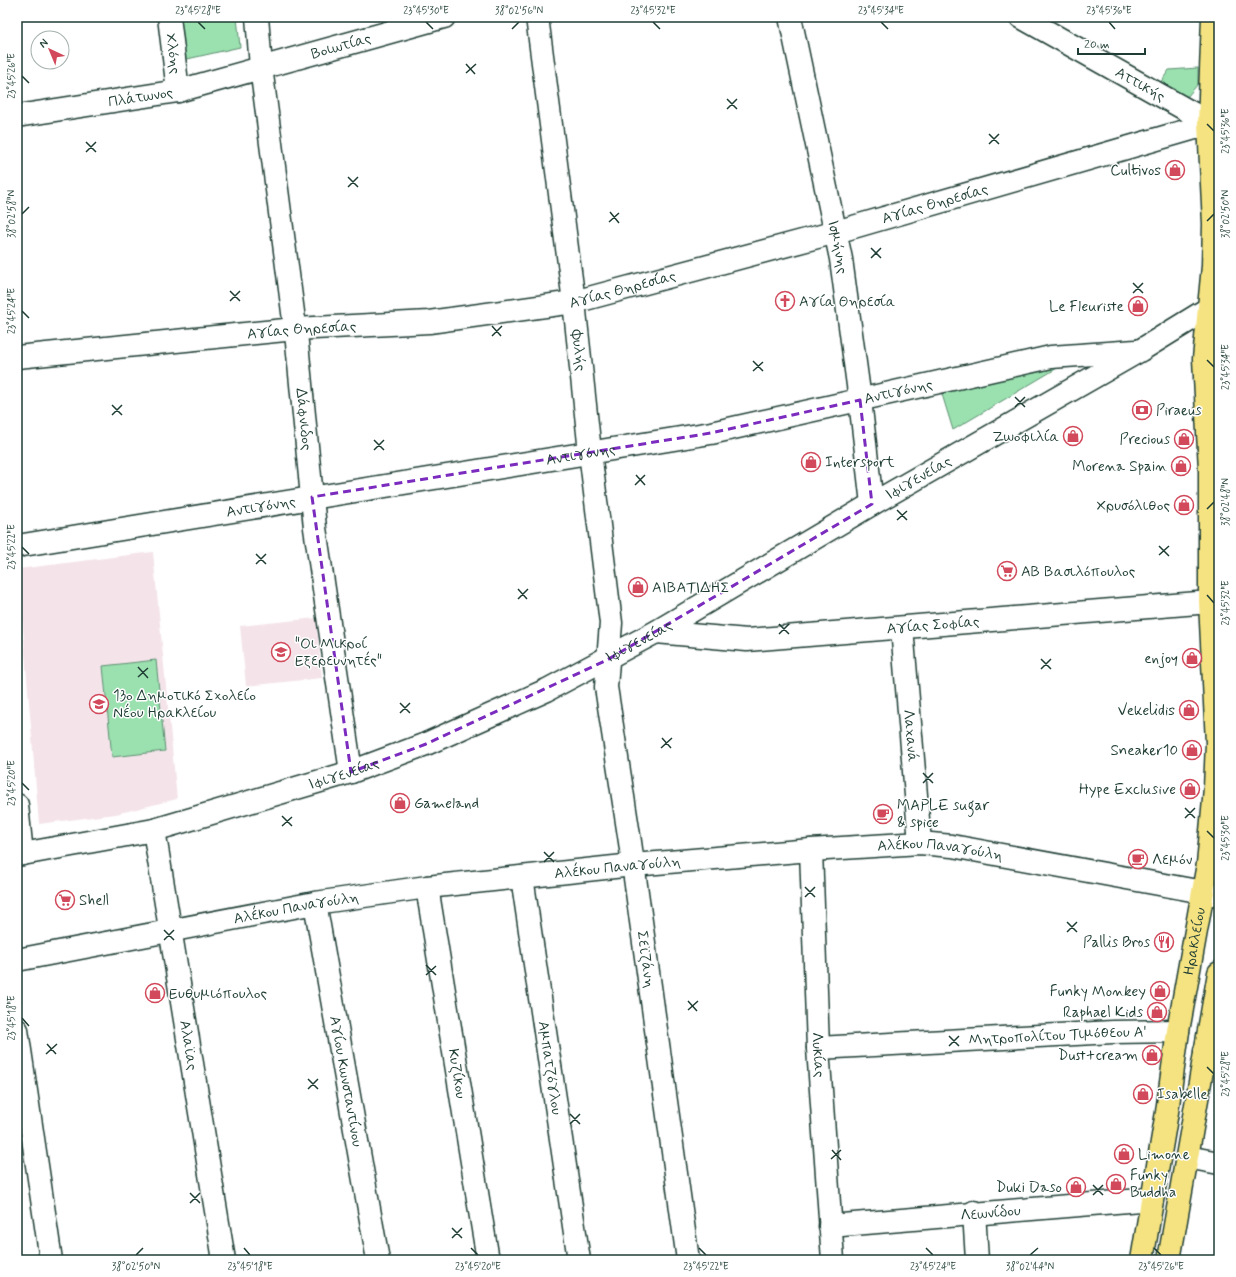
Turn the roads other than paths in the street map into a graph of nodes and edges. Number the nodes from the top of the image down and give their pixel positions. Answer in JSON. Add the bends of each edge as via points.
{"nodes":[{"id":1,"x":169,"y":17,"type":"edge"},
{"id":2,"x":257,"y":17,"type":"edge"},
{"id":3,"x":444,"y":17,"type":"edge"},
{"id":4,"x":537,"y":17,"type":"edge"},
{"id":5,"x":790,"y":17,"type":"edge"},
{"id":6,"x":1021,"y":17,"type":"edge"},
{"id":7,"x":1213,"y":17,"type":"edge"},
{"id":8,"x":408,"y":22,"type":"edge"},
{"id":9,"x":261,"y":67,"type":"junction"},
{"id":10,"x":178,"y":91,"type":"junction"},
{"id":11,"x":17,"y":116,"type":"edge"},
{"id":12,"x":1214,"y":126,"type":"edge"},
{"id":13,"x":836,"y":232,"type":"junction"},
{"id":14,"x":1216,"y":264,"type":"edge"},
{"id":15,"x":574,"y":302,"type":"junction"},
{"id":16,"x":1215,"y":305,"type":"edge"},
{"id":17,"x":295,"y":329,"type":"junction"},
{"id":18,"x":1219,"y":330,"type":"edge"},
{"id":19,"x":1141,"y":350,"type":"junction"},
{"id":20,"x":17,"y":357,"type":"edge"},
{"id":21,"x":860,"y":400,"type":"junction"},
{"id":22,"x":590,"y":452,"type":"junction"},
{"id":23,"x":312,"y":497,"type":"junction"},
{"id":24,"x":872,"y":504,"type":"junction"},
{"id":25,"x":17,"y":546,"type":"edge"},
{"id":26,"x":1210,"y":602,"type":"junction"},
{"id":27,"x":902,"y":628,"type":"junction"},
{"id":28,"x":656,"y":632,"type":"junction"},
{"id":29,"x":607,"y":660,"type":"junction"},
{"id":30,"x":352,"y":772,"type":"junction"},
{"id":31,"x":17,"y":805,"type":"edge"},
{"id":32,"x":154,"y":830,"type":"junction"},
{"id":33,"x":920,"y":843,"type":"junction"},
{"id":34,"x":811,"y":850,"type":"junction"},
{"id":35,"x":19,"y":855,"type":"edge"},
{"id":36,"x":633,"y":865,"type":"junction"},
{"id":37,"x":522,"y":877,"type":"junction"},
{"id":38,"x":427,"y":887,"type":"junction"},
{"id":39,"x":1211,"y":893,"type":"edge"},
{"id":40,"x":315,"y":903,"type":"junction"},
{"id":41,"x":170,"y":931,"type":"junction"},
{"id":42,"x":17,"y":960,"type":"edge"},
{"id":43,"x":1219,"y":973,"type":"edge"},
{"id":44,"x":17,"y":1030,"type":"edge"},
{"id":45,"x":1178,"y":1031,"type":"junction"},
{"id":46,"x":818,"y":1048,"type":"junction"},
{"id":47,"x":1212,"y":1052,"type":"edge"},
{"id":48,"x":1187,"y":1157,"type":"junction"},
{"id":49,"x":1219,"y":1163,"type":"edge"},
{"id":50,"x":1152,"y":1199,"type":"junction"},
{"id":51,"x":974,"y":1212,"type":"junction"},
{"id":52,"x":830,"y":1226,"type":"junction"},
{"id":53,"x":51,"y":1260,"type":"edge"},
{"id":54,"x":224,"y":1260,"type":"edge"},
{"id":55,"x":378,"y":1260,"type":"edge"},
{"id":56,"x":488,"y":1260,"type":"edge"},
{"id":57,"x":579,"y":1260,"type":"edge"},
{"id":58,"x":688,"y":1260,"type":"edge"},
{"id":59,"x":833,"y":1260,"type":"edge"},
{"id":60,"x":977,"y":1260,"type":"edge"},
{"id":61,"x":1142,"y":1260,"type":"edge"},
{"id":62,"x":1169,"y":1260,"type":"edge"}],
"edges":[{"from":1,"to":10,"type":"street","name":"Χλόης"},
{"from":2,"to":9,"type":"street","name":"Δάφνιδος"},
{"from":3,"to":8,"type":"street","name":"Βοιωτίας"},
{"from":4,"to":15,"type":"street","name":"Φυλής"},
{"from":5,"to":13,"type":"street","name":"Ισμήνης"},
{"from":6,"to":12,"type":"street","name":"Αττικής"},
{"from":7,"to":12,"type":"main road","name":"Ηρακλείου"},
{"from":8,"to":9,"type":"street","name":"Βοιωτίας"},
{"from":9,"to":10,"type":"street","name":"Πλάτωνος"},
{"from":9,"to":17,"type":"street","name":"Δάφνιδος"},
{"from":10,"to":11,"type":"street","name":"Πλάτωνος"},
{"from":12,"to":13,"type":"street","name":"Αγίας Θηρεσίας"},
{"from":12,"to":14,"type":"main road","name":"Ηρακλείου"},
{"from":13,"to":15,"type":"street","name":"Αγίας Θηρεσίας"},
{"from":13,"to":21,"type":"street","name":"Ισμήνης"},
{"from":14,"to":16,"type":"main road","name":"Ηρακλείου"},
{"from":15,"to":17,"type":"street","name":"Αγίας Θηρεσίας","via":[[429,322]]},
{"from":15,"to":22,"type":"street","name":"Φυλής"},
{"from":16,"to":18,"type":"main road","name":"Ηρακλείου"},
{"from":16,"to":19,"type":"street","name":"Ιφιγενείας"},
{"from":16,"to":26,"type":"main road","name":"Ηρακλείου","via":[[1204,359],[1210,469]]},
{"from":17,"to":20,"type":"street","name":"Αγίας Θηρεσίας"},
{"from":17,"to":23,"type":"street","name":"Δάφνιδος"},
{"from":19,"to":21,"type":"street","name":"Αντιγόνης","via":[[1050,357]]},
{"from":19,"to":24,"type":"street","name":"Ιφιγενείας"},
{"from":21,"to":22,"type":"street","name":"Αντιγόνης","via":[[711,433]]},
{"from":21,"to":24,"type":"street","name":"Ισμήνης"},
{"from":22,"to":23,"type":"street","name":"Αντιγόνης"},
{"from":22,"to":29,"type":"street","name":"Φυλής","via":[[611,623]]},
{"from":23,"to":25,"type":"street","name":"Αντιγόνης"},
{"from":23,"to":30,"type":"street","name":"Δάφνιδος"},
{"from":24,"to":28,"type":"street","name":"Ιφιγενείας"},
{"from":26,"to":27,"type":"street","name":"Αγίας Σοφίας"},
{"from":26,"to":39,"type":"main road","name":"Ηρακλείου","via":[[1217,743],[1208,864]]},
{"from":27,"to":28,"type":"street","name":"Αγίας Σοφίας","via":[[747,640]]},
{"from":27,"to":33,"type":"street","name":"Λαχανά"},
{"from":28,"to":29,"type":"street","name":"Ιφιγενείας"},
{"from":29,"to":30,"type":"street","name":"Ιφιγενείας","via":[[426,744]]},
{"from":29,"to":36,"type":"street","name":"Σεϊζάνη","via":[[606,687]]},
{"from":30,"to":32,"type":"street","name":"Ιφιγενείας"},
{"from":31,"to":35,"type":"street"},
{"from":32,"to":35,"type":"street","name":"Ιφιγενείας"},
{"from":32,"to":41,"type":"street","name":"Αλαϊας"},
{"from":33,"to":34,"type":"street","name":"Αλέκου Παναγούλη"},
{"from":33,"to":39,"type":"street","name":"Αλέκου Παναγούλη","via":[[952,846]]},
{"from":34,"to":36,"type":"street","name":"Αλέκου Παναγούλη"},
{"from":34,"to":46,"type":"street","name":"Λυκίας"},
{"from":36,"to":37,"type":"street","name":"Αλέκου Παναγούλη"},
{"from":36,"to":58,"type":"street","name":"Σεϊζάνη"},
{"from":37,"to":38,"type":"street","name":"Αλέκου Παναγούλη"},
{"from":37,"to":57,"type":"street","name":"Αμπατζόγλου"},
{"from":38,"to":40,"type":"street","name":"Αλέκου Παναγούλη"},
{"from":38,"to":56,"type":"street","name":"Κυζίκου"},
{"from":39,"to":45,"type":"main road","name":"Ηρακλείου"},
{"from":40,"to":41,"type":"street","name":"Αλέκου Παναγούλη"},
{"from":40,"to":55,"type":"street","name":"Αγίου Κωνσταντίνου"},
{"from":41,"to":42,"type":"street","name":"Αλέκου Παναγούλη"},
{"from":41,"to":54,"type":"street","name":"Αλαϊας"},
{"from":43,"to":47,"type":"main road","name":"Ηρακλείου"},
{"from":44,"to":53,"type":"street"},
{"from":45,"to":46,"type":"street","name":"Μητροπολίτου Τιμόθεου Α'","via":[[1113,1032]]},
{"from":45,"to":50,"type":"main road","name":"Ηρακλείου"},
{"from":46,"to":52,"type":"street","name":"Λυκίας"},
{"from":47,"to":48,"type":"main road","name":"Ηρακλείου"},
{"from":48,"to":49,"type":"street"},
{"from":48,"to":62,"type":"main road","name":"Ηρακλείου"},
{"from":50,"to":51,"type":"street","name":"Λεωνίδου"},
{"from":50,"to":61,"type":"main road","name":"Ηρακλείου"},
{"from":51,"to":52,"type":"street","name":"Λεωνίδου"},
{"from":51,"to":60,"type":"street"},
{"from":52,"to":59,"type":"street","name":"Λυκίας"}]}
